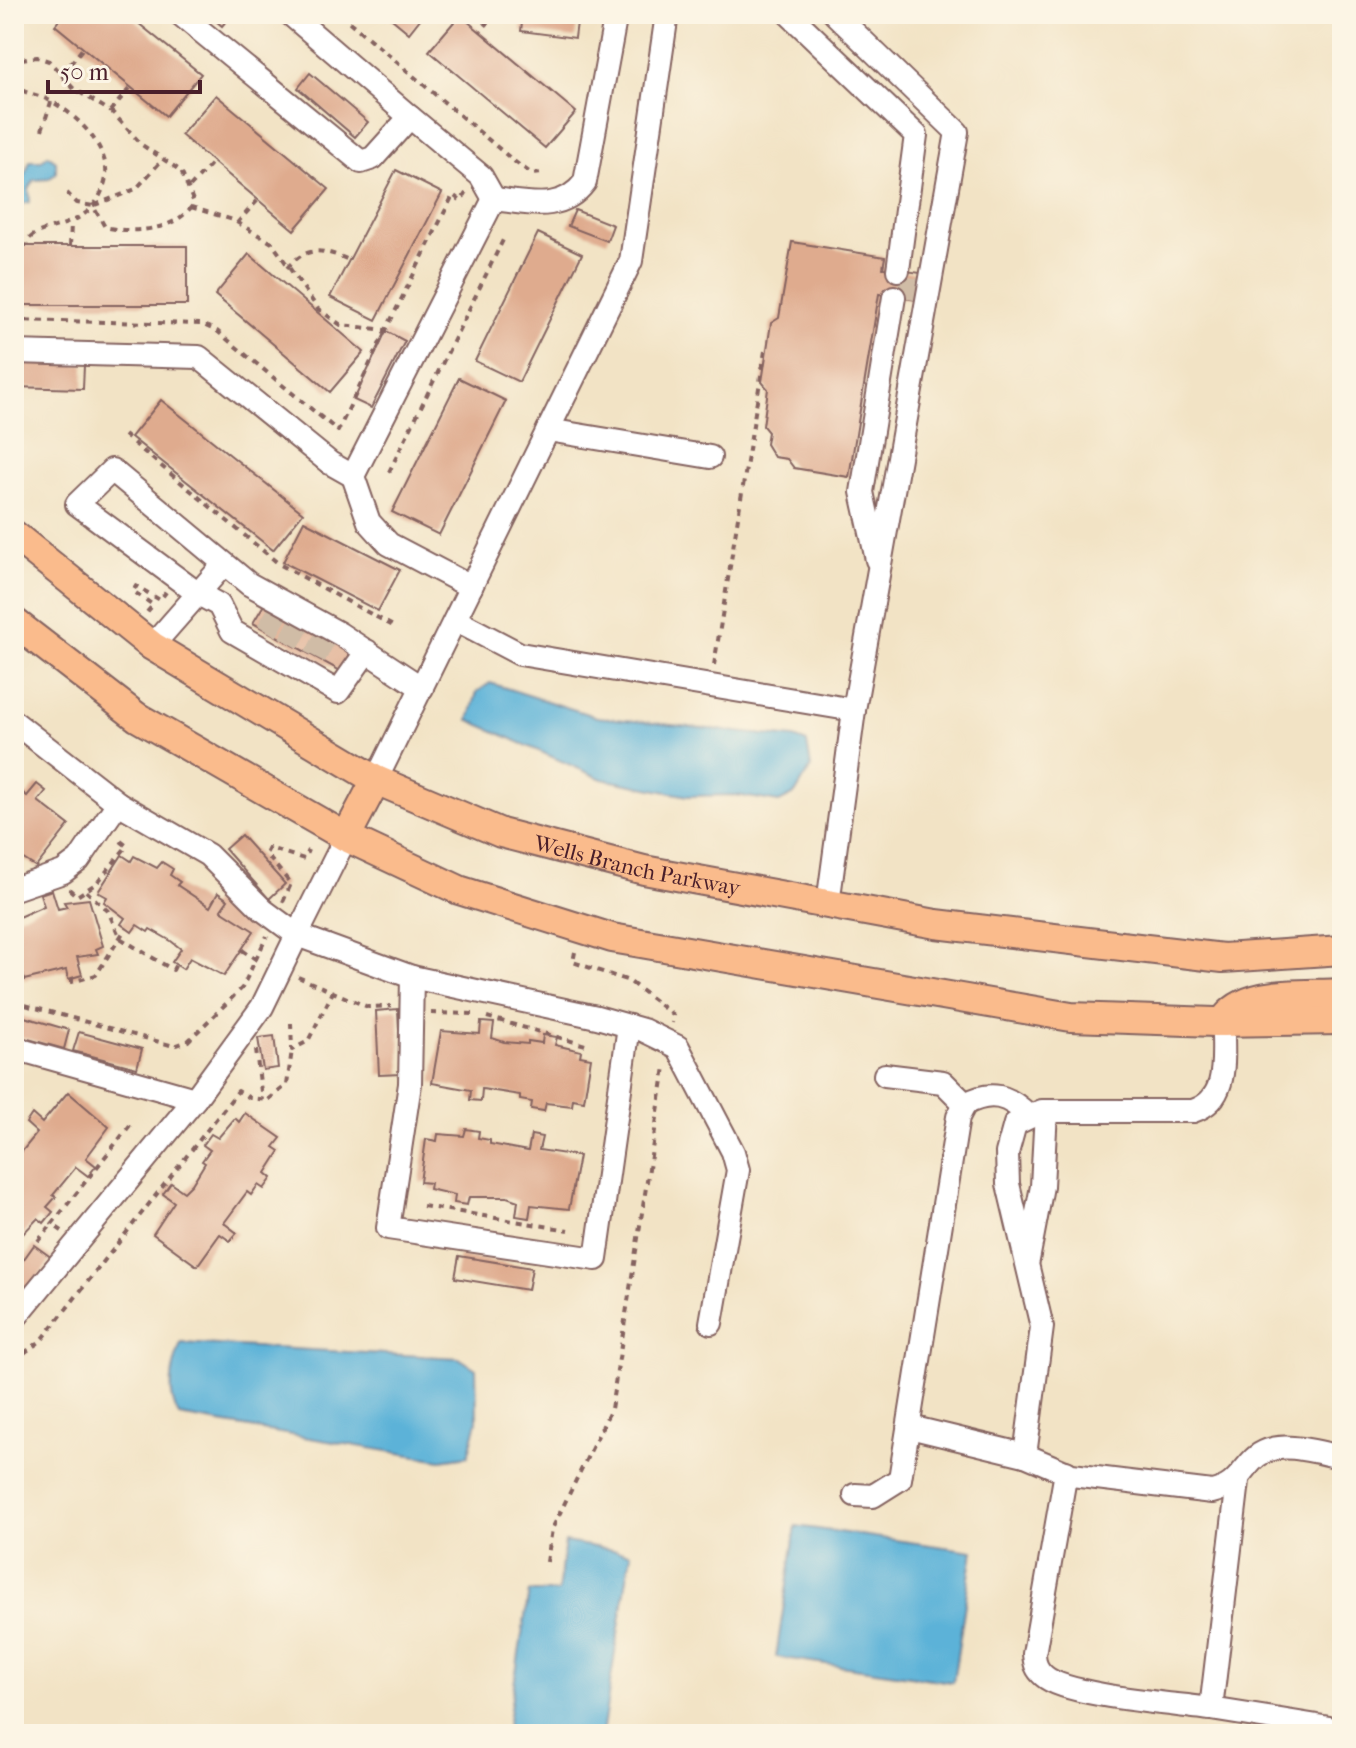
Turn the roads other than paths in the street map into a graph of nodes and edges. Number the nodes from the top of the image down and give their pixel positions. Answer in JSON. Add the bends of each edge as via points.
{"nodes":[{"id":1,"x":180,"y":14,"type":"edge"},
{"id":2,"x":290,"y":14,"type":"edge"},
{"id":3,"x":616,"y":14,"type":"edge"},
{"id":4,"x":667,"y":14,"type":"edge"},
{"id":5,"x":789,"y":14,"type":"edge"},
{"id":6,"x":835,"y":14,"type":"edge"},
{"id":7,"x":410,"y":117,"type":"junction"},
{"id":8,"x":494,"y":199,"type":"junction"},
{"id":9,"x":905,"y":271,"type":"tunnel mouth"},
{"id":10,"x":900,"y":298,"type":"tunnel mouth"},
{"id":11,"x":14,"y":352,"type":"edge"},
{"id":12,"x":548,"y":430,"type":"junction"},
{"id":13,"x":710,"y":457,"type":"dead end"},
{"id":14,"x":353,"y":476,"type":"junction"},
{"id":15,"x":14,"y":535,"type":"edge"},
{"id":16,"x":224,"y":564,"type":"junction"},
{"id":17,"x":879,"y":568,"type":"junction"},
{"id":18,"x":471,"y":587,"type":"junction"},
{"id":19,"x":197,"y":593,"type":"junction"},
{"id":20,"x":455,"y":620,"type":"junction"},
{"id":21,"x":14,"y":622,"type":"edge"},
{"id":22,"x":152,"y":646,"type":"junction"},
{"id":23,"x":367,"y":651,"type":"junction"},
{"id":24,"x":422,"y":688,"type":"junction"},
{"id":25,"x":854,"y":710,"type":"junction"},
{"id":26,"x":14,"y":722,"type":"edge"},
{"id":27,"x":376,"y":780,"type":"junction"},
{"id":28,"x":118,"y":803,"type":"junction"},
{"id":29,"x":346,"y":837,"type":"junction"},
{"id":30,"x":14,"y":889,"type":"edge"},
{"id":31,"x":828,"y":904,"type":"junction"},
{"id":32,"x":297,"y":935,"type":"junction"},
{"id":33,"x":1342,"y":950,"type":"edge"},
{"id":34,"x":412,"y":977,"type":"junction"},
{"id":35,"x":1342,"y":993,"type":"edge"},
{"id":36,"x":1342,"y":1020,"type":"edge"},
{"id":37,"x":1223,"y":1022,"type":"junction"},
{"id":38,"x":629,"y":1026,"type":"junction"},
{"id":39,"x":14,"y":1048,"type":"edge"},
{"id":40,"x":885,"y":1075,"type":"dead end"},
{"id":41,"x":195,"y":1099,"type":"junction"},
{"id":42,"x":965,"y":1104,"type":"junction"},
{"id":43,"x":1037,"y":1113,"type":"junction"},
{"id":44,"x":1026,"y":1270,"type":"junction"},
{"id":45,"x":14,"y":1319,"type":"edge"},
{"id":46,"x":711,"y":1323,"type":"dead end"},
{"id":47,"x":910,"y":1427,"type":"junction"},
{"id":48,"x":1025,"y":1455,"type":"junction"},
{"id":49,"x":1342,"y":1457,"type":"edge"},
{"id":50,"x":1066,"y":1472,"type":"junction"},
{"id":51,"x":1238,"y":1481,"type":"junction"},
{"id":52,"x":855,"y":1495,"type":"dead end"},
{"id":53,"x":1211,"y":1709,"type":"junction"},
{"id":54,"x":1342,"y":1730,"type":"edge"}],
"edges":[{"from":1,"to":7,"type":"lane","via":[[361,162],[373,158]]},
{"from":2,"to":7,"type":"lane"},
{"from":3,"to":8,"type":"lane","via":[[585,182],[575,196],[549,206]]},
{"from":4,"to":12,"type":"lane","via":[[631,261]]},
{"from":5,"to":9,"type":"lane","via":[[916,135]]},
{"from":6,"to":17,"type":"lane","via":[[957,132]]},
{"from":7,"to":8,"type":"lane","via":[[481,176]]},
{"from":8,"to":14,"type":"lane"},
{"from":10,"to":17,"type":"lane","via":[[868,526]]},
{"from":11,"to":14,"type":"lane","via":[[199,357]]},
{"from":12,"to":13,"type":"lane"},
{"from":12,"to":18,"type":"lane"},
{"from":14,"to":18,"type":"lane","via":[[369,522],[389,544]]},
{"from":15,"to":22,"type":"main road","name":"Wells Branch Parkway"},
{"from":16,"to":19,"type":"lane"},
{"from":16,"to":19,"type":"lane","via":[[112,470],[77,504]]},
{"from":16,"to":23,"type":"lane","via":[[281,607]]},
{"from":17,"to":25,"type":"lane"},
{"from":18,"to":20,"type":"lane"},
{"from":19,"to":22,"type":"lane"},
{"from":19,"to":23,"type":"lane","via":[[219,605],[232,631],[263,639],[310,665],[338,692]]},
{"from":20,"to":24,"type":"lane"},
{"from":20,"to":25,"type":"lane","via":[[520,654]]},
{"from":21,"to":29,"type":"main road","via":[[137,717]]},
{"from":22,"to":27,"type":"main road","name":"Wells Branch Parkway"},
{"from":23,"to":24,"type":"lane"},
{"from":24,"to":27,"type":"lane"},
{"from":25,"to":31,"type":"lane"},
{"from":26,"to":28,"type":"lane"},
{"from":27,"to":29,"type":"main road"},
{"from":27,"to":31,"type":"main road","name":"Wells Branch Parkway","via":[[501,833],[644,870]]},
{"from":28,"to":30,"type":"lane","via":[[79,860],[63,872]]},
{"from":28,"to":32,"type":"lane","via":[[208,855],[263,910]]},
{"from":29,"to":32,"type":"lane"},
{"from":29,"to":37,"type":"main road","via":[[459,890],[612,938],[1071,1017]]},
{"from":31,"to":33,"type":"main road","name":"Wells Branch Parkway","via":[[936,924],[1223,958]]},
{"from":32,"to":34,"type":"lane"},
{"from":32,"to":41,"type":"lane","via":[[262,1007]]},
{"from":34,"to":38,"type":"lane"},
{"from":34,"to":38,"type":"lane","via":[[410,1084],[388,1228],[596,1259]]},
{"from":35,"to":37,"type":"main road","via":[[1251,999]]},
{"from":36,"to":37,"type":"main road"},
{"from":37,"to":43,"type":"lane","via":[[1222,1076],[1217,1093],[1203,1108]]},
{"from":38,"to":46,"type":"lane","via":[[678,1047],[736,1161],[735,1194]]},
{"from":39,"to":41,"type":"lane"},
{"from":40,"to":42,"type":"lane","via":[[943,1082]]},
{"from":41,"to":45,"type":"lane"},
{"from":42,"to":43,"type":"lane","via":[[997,1095]]},
{"from":42,"to":47,"type":"lane","via":[[958,1117]]},
{"from":43,"to":44,"type":"lane","via":[[1042,1186]]},
{"from":43,"to":44,"type":"lane","via":[[1015,1124],[1007,1153]]},
{"from":44,"to":48,"type":"lane","via":[[1042,1327]]},
{"from":47,"to":48,"type":"lane"},
{"from":47,"to":52,"type":"lane","via":[[900,1479],[873,1496]]},
{"from":48,"to":50,"type":"lane"},
{"from":49,"to":51,"type":"lane","via":[[1281,1446],[1253,1460]]},
{"from":50,"to":51,"type":"lane","via":[[1212,1492]]},
{"from":50,"to":53,"type":"lane","via":[[1035,1667],[1046,1678],[1075,1689]]},
{"from":51,"to":53,"type":"lane"},
{"from":53,"to":54,"type":"lane"}]}
